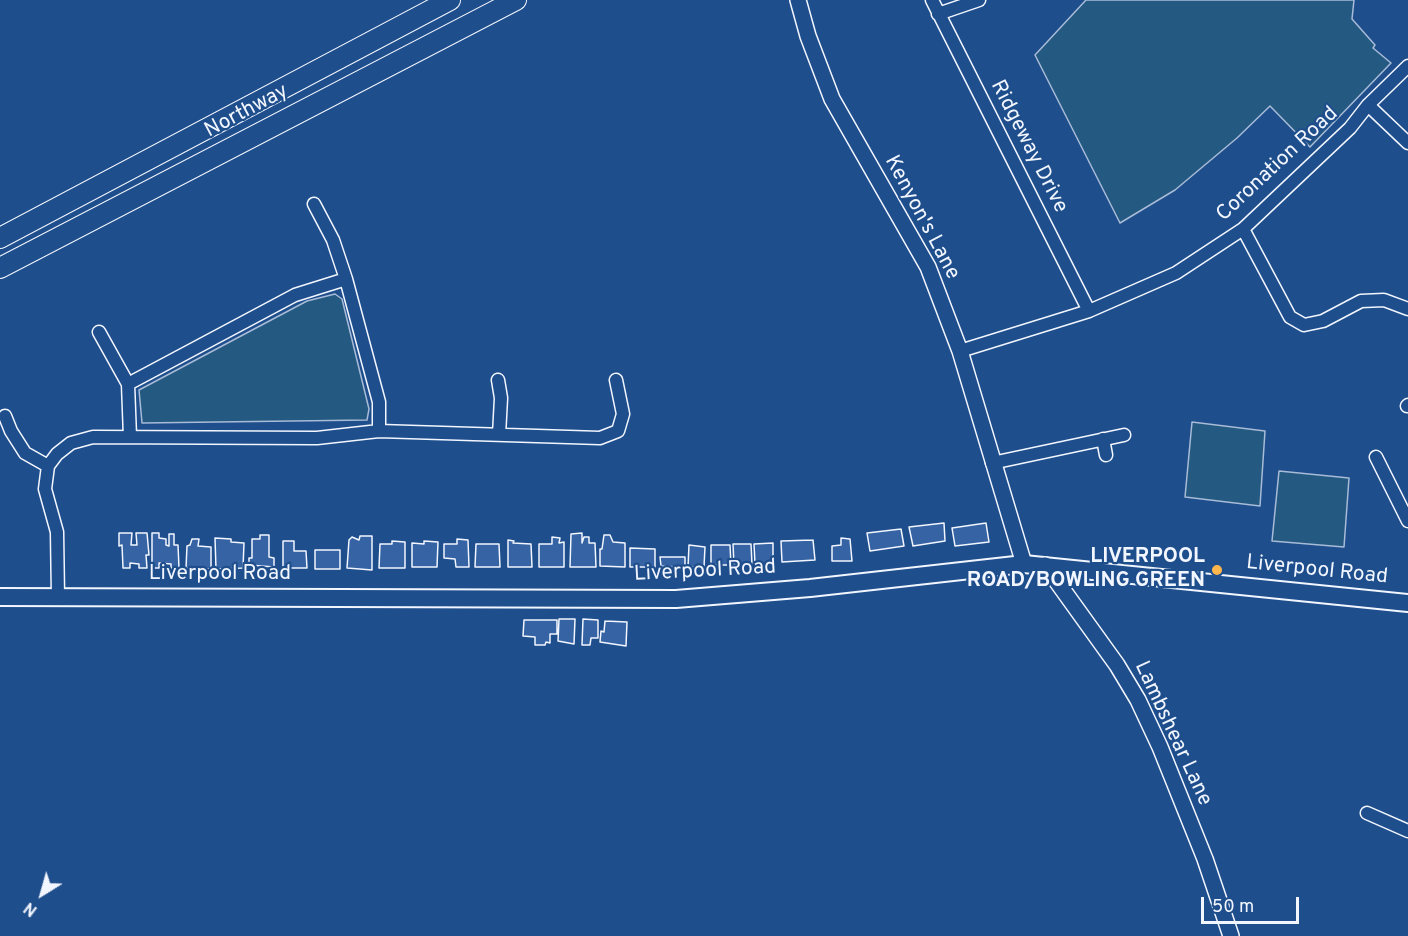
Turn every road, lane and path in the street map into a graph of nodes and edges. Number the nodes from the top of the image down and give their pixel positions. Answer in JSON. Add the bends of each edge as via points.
{"nodes":[{"id":1,"x":450,"y":0,"type":"edge"},
{"id":2,"x":516,"y":0,"type":"edge"},
{"id":3,"x":798,"y":0,"type":"edge"},
{"id":4,"x":932,"y":0,"type":"edge"},
{"id":5,"x":980,"y":0,"type":"edge"},
{"id":6,"x":938,"y":14,"type":"junction"},
{"id":7,"x":1408,"y":66,"type":"edge"},
{"id":8,"x":1368,"y":105,"type":"junction"},
{"id":9,"x":1408,"y":143,"type":"edge"},
{"id":10,"x":314,"y":204,"type":"dead end"},
{"id":11,"x":1243,"y":230,"type":"junction"},
{"id":12,"x":0,"y":238,"type":"edge"},
{"id":13,"x":0,"y":268,"type":"edge"},
{"id":14,"x":346,"y":279,"type":"junction"},
{"id":15,"x":1408,"y":309,"type":"edge"},
{"id":16,"x":1089,"y":311,"type":"junction"},
{"id":17,"x":99,"y":332,"type":"dead end"},
{"id":18,"x":960,"y":351,"type":"junction"},
{"id":19,"x":498,"y":380,"type":"dead end"},
{"id":20,"x":616,"y":380,"type":"dead end"},
{"id":21,"x":128,"y":384,"type":"junction"},
{"id":22,"x":4,"y":417,"type":"dead end"},
{"id":23,"x":379,"y":431,"type":"junction"},
{"id":24,"x":499,"y":435,"type":"junction"},
{"id":25,"x":1124,"y":435,"type":"dead end"},
{"id":26,"x":130,"y":437,"type":"junction"},
{"id":27,"x":1102,"y":439,"type":"junction"},
{"id":28,"x":1106,"y":455,"type":"dead end"},
{"id":29,"x":1376,"y":457,"type":"dead end"},
{"id":30,"x":992,"y":463,"type":"junction"},
{"id":31,"x":48,"y":466,"type":"junction"},
{"id":32,"x":1408,"y":521,"type":"edge"},
{"id":33,"x":1024,"y":564,"type":"junction"},
{"id":34,"x":1045,"y":565,"type":"junction"},
{"id":35,"x":0,"y":597,"type":"edge"},
{"id":36,"x":58,"y":597,"type":"junction"},
{"id":37,"x":1408,"y":603,"type":"edge"},
{"id":38,"x":1367,"y":813,"type":"dead end"},
{"id":39,"x":1408,"y":831,"type":"edge"},
{"id":40,"x":1231,"y":936,"type":"edge"}],
"edges":[{"from":1,"to":12,"type":"highway","name":"Northway"},
{"from":2,"to":13,"type":"highway","name":"Northway"},
{"from":3,"to":18,"type":"street","name":"Kenyon's Lane","via":[[832,99],[928,267]]},
{"from":4,"to":6,"type":"street","name":"Ridgeway Drive"},
{"from":5,"to":6,"type":"street"},
{"from":6,"to":16,"type":"street","name":"Ridgeway Drive"},
{"from":7,"to":8,"type":"street","name":"Coronation Road"},
{"from":8,"to":9,"type":"street"},
{"from":8,"to":11,"type":"street","name":"Coronation Road","via":[[1350,128]]},
{"from":10,"to":14,"type":"street","via":[[333,240]]},
{"from":11,"to":15,"type":"street","via":[[1290,317],[1304,325],[1323,321],[1361,301],[1384,300]]},
{"from":11,"to":16,"type":"street","name":"Coronation Road","via":[[1176,273]]},
{"from":14,"to":21,"type":"street","via":[[295,295]]},
{"from":14,"to":23,"type":"street","via":[[380,402]]},
{"from":16,"to":18,"type":"street","name":"Coronation Road"},
{"from":17,"to":21,"type":"street"},
{"from":18,"to":30,"type":"street","name":"Kenyon's Lane"},
{"from":19,"to":24,"type":"street"},
{"from":20,"to":24,"type":"street","via":[[623,414],[618,431],[600,438]]},
{"from":21,"to":26,"type":"street"},
{"from":22,"to":31,"type":"street","via":[[25,453]]},
{"from":23,"to":24,"type":"street"},
{"from":23,"to":26,"type":"street","via":[[317,438]]},
{"from":25,"to":27,"type":"street"},
{"from":26,"to":31,"type":"street","via":[[93,437],[71,443]]},
{"from":27,"to":28,"type":"street"},
{"from":27,"to":30,"type":"street"},
{"from":29,"to":32,"type":"street"},
{"from":30,"to":33,"type":"street","name":"Kenyon's Lane"},
{"from":31,"to":36,"type":"street","via":[[45,489],[57,532]]},
{"from":33,"to":34,"type":"main road","name":"Liverpool Road"},
{"from":33,"to":36,"type":"main road","name":"Liverpool Road","via":[[676,599]]},
{"from":34,"to":37,"type":"main road","name":"Liverpool Road"},
{"from":34,"to":40,"type":"street","name":"Lambshear Lane","via":[[1117,664],[1138,700],[1205,859]]},
{"from":35,"to":36,"type":"main road","name":"Liverpool Road"},
{"from":38,"to":39,"type":"street"}]}
